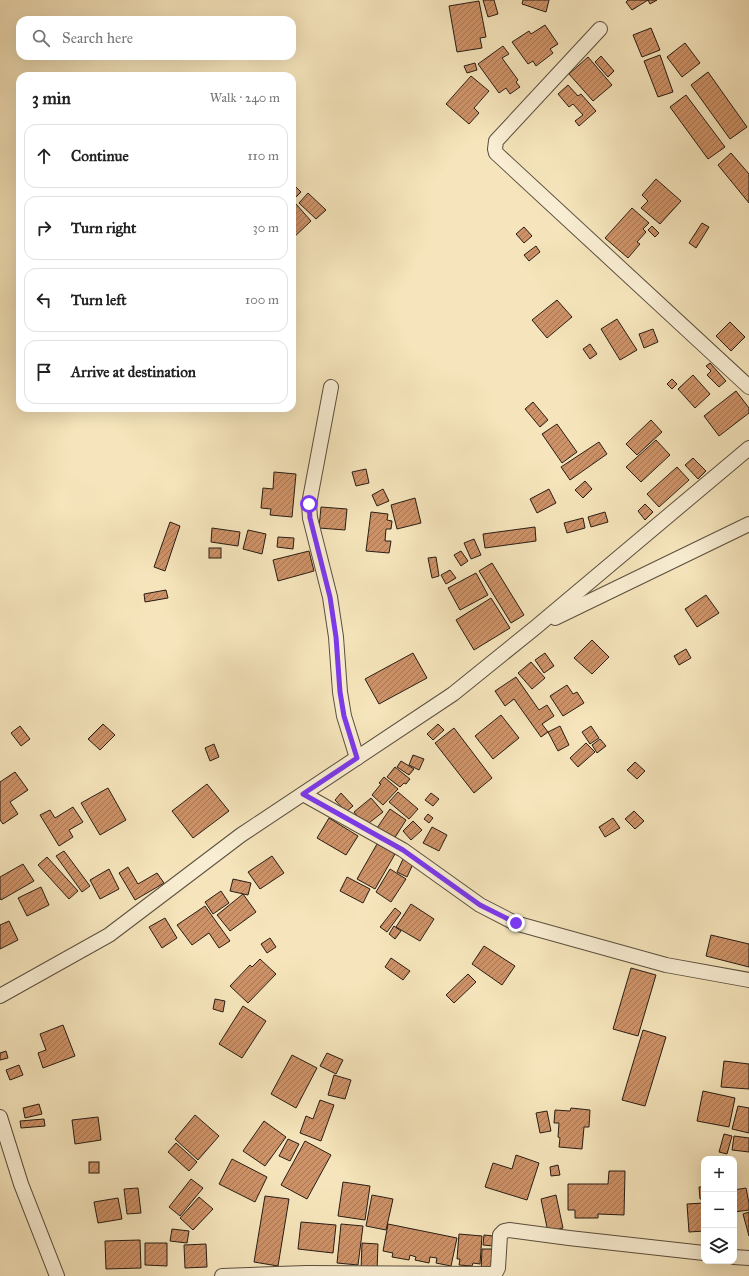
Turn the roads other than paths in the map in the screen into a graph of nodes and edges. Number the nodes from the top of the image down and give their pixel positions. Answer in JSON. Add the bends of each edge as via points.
{"nodes":[{"id":1,"x":600,"y":29,"type":"dead end"},
{"id":2,"x":331,"y":387,"type":"dead end"},
{"id":3,"x":749,"y":387,"type":"edge"},
{"id":4,"x":749,"y":448,"type":"edge"},
{"id":5,"x":749,"y":524,"type":"edge"},
{"id":6,"x":536,"y":627,"type":"junction"},
{"id":7,"x":357,"y":758,"type":"junction"},
{"id":8,"x":303,"y":794,"type":"junction"},
{"id":9,"x":749,"y":980,"type":"edge"},
{"id":10,"x":0,"y":996,"type":"edge"},
{"id":11,"x":0,"y":1118,"type":"edge"},
{"id":12,"x":701,"y":1253,"type":"edge"},
{"id":13,"x":737,"y":1257,"type":"edge"},
{"id":14,"x":749,"y":1258,"type":"edge"},
{"id":15,"x":57,"y":1276,"type":"edge"},
{"id":16,"x":222,"y":1276,"type":"edge"}],
"edges":[{"from":1,"to":3,"type":"street","via":[[496,141],[496,153]]},
{"from":2,"to":7,"type":"street","via":[[309,504],[310,518],[330,597],[344,716]]},
{"from":4,"to":6,"type":"street"},
{"from":5,"to":6,"type":"street"},
{"from":6,"to":7,"type":"street","via":[[453,694]]},
{"from":7,"to":8,"type":"street"},
{"from":8,"to":9,"type":"street","via":[[403,850],[480,905],[516,923],[666,965]]},
{"from":8,"to":10,"type":"street","via":[[241,835],[109,935]]},
{"from":11,"to":15,"type":"street","via":[[21,1184]]},
{"from":12,"to":16,"type":"street","via":[[509,1230],[500,1235],[498,1268],[492,1274],[307,1273]]},
{"from":13,"to":14,"type":"street"}]}
